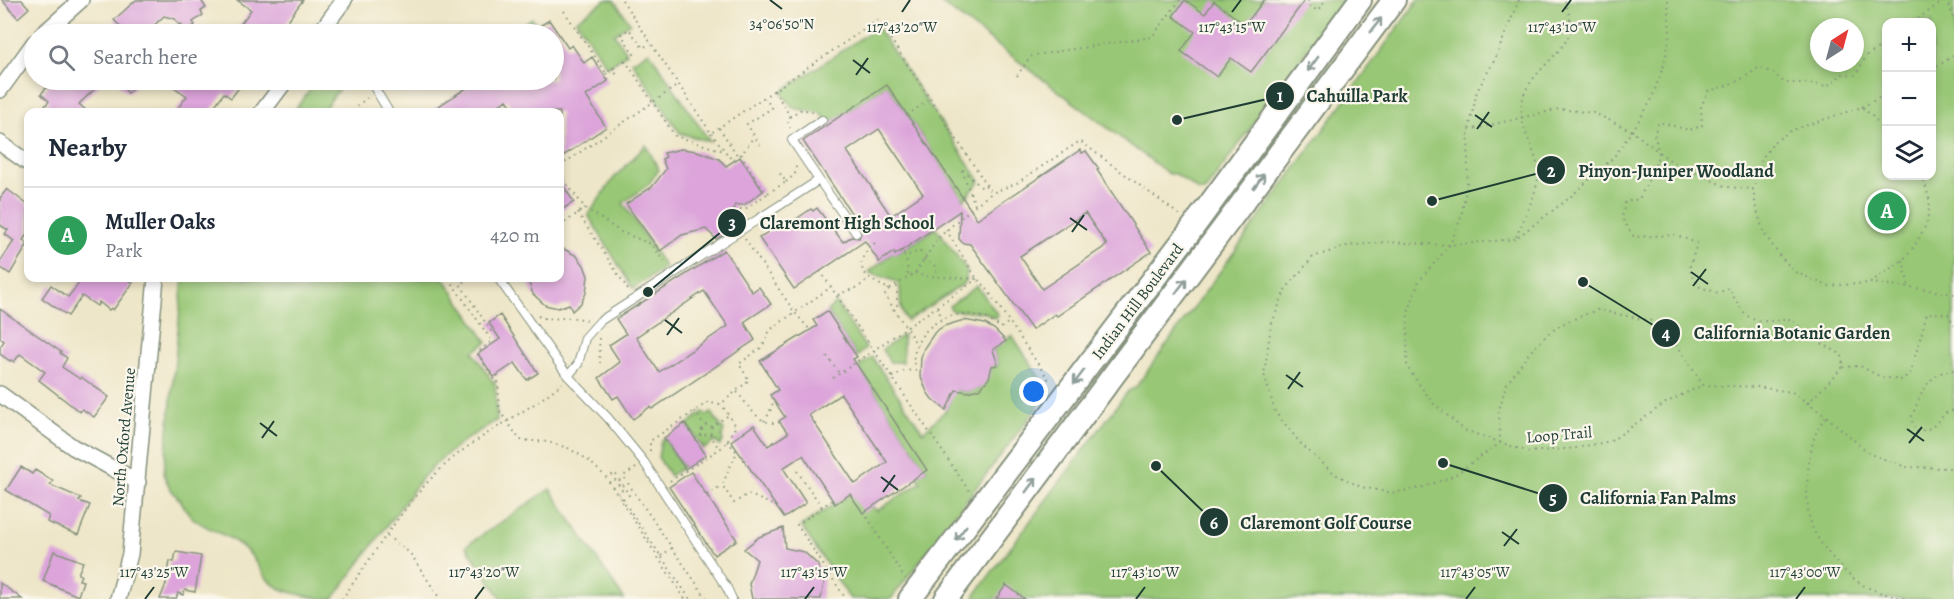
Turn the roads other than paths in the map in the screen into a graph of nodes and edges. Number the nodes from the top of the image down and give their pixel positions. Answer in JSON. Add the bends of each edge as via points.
{"nodes":[{"id":1,"x":81,"y":0,"type":"edge"},
{"id":2,"x":344,"y":0,"type":"edge"},
{"id":3,"x":1360,"y":0,"type":"edge"},
{"id":4,"x":1394,"y":0,"type":"edge"},
{"id":5,"x":54,"y":24,"type":"edge"},
{"id":6,"x":326,"y":24,"type":"edge"},
{"id":7,"x":24,"y":57,"type":"edge"},
{"id":8,"x":0,"y":90,"type":"edge"},
{"id":9,"x":278,"y":90,"type":"edge"},
{"id":10,"x":375,"y":90,"type":"edge"},
{"id":11,"x":265,"y":108,"type":"edge"},
{"id":12,"x":387,"y":108,"type":"edge"},
{"id":13,"x":822,"y":120,"type":"road end"},
{"id":14,"x":0,"y":143,"type":"edge"},
{"id":15,"x":24,"y":160,"type":"edge"},
{"id":16,"x":819,"y":180,"type":"junction"},
{"id":17,"x":856,"y":233,"type":"dead end"},
{"id":18,"x":156,"y":282,"type":"edge"},
{"id":19,"x":501,"y":282,"type":"edge"},
{"id":20,"x":568,"y":376,"type":"junction"},
{"id":21,"x":0,"y":394,"type":"edge"},
{"id":22,"x":138,"y":482,"type":"junction"},
{"id":23,"x":909,"y":591,"type":"edge"},
{"id":24,"x":118,"y":599,"type":"edge"},
{"id":25,"x":732,"y":599,"type":"edge"},
{"id":26,"x":945,"y":599,"type":"edge"}],
"edges":[{"from":1,"to":5,"type":"street"},
{"from":2,"to":6,"type":"street"},
{"from":3,"to":23,"type":"main road","name":"Indian Hill Boulevard","one_way":true,"via":[[1191,231]]},
{"from":26,"to":4,"type":"main road","name":"Indian Hill Boulevard","one_way":true},
{"from":7,"to":8,"type":"street"},
{"from":9,"to":11,"type":"street"},
{"from":10,"to":12,"type":"lane"},
{"from":13,"to":16,"type":"lane","via":[[792,140]]},
{"from":14,"to":15,"type":"street"},
{"from":16,"to":17,"type":"lane"},
{"from":16,"to":20,"type":"lane","via":[[600,321],[585,338],[578,364]]},
{"from":18,"to":22,"type":"street","name":"North Oxford Avenue"},
{"from":19,"to":20,"type":"lane"},
{"from":20,"to":25,"type":"lane","via":[[644,462]]},
{"from":21,"to":22,"type":"street","via":[[73,447]]},
{"from":22,"to":24,"type":"street","name":"North Oxford Avenue","via":[[130,554]]}]}
